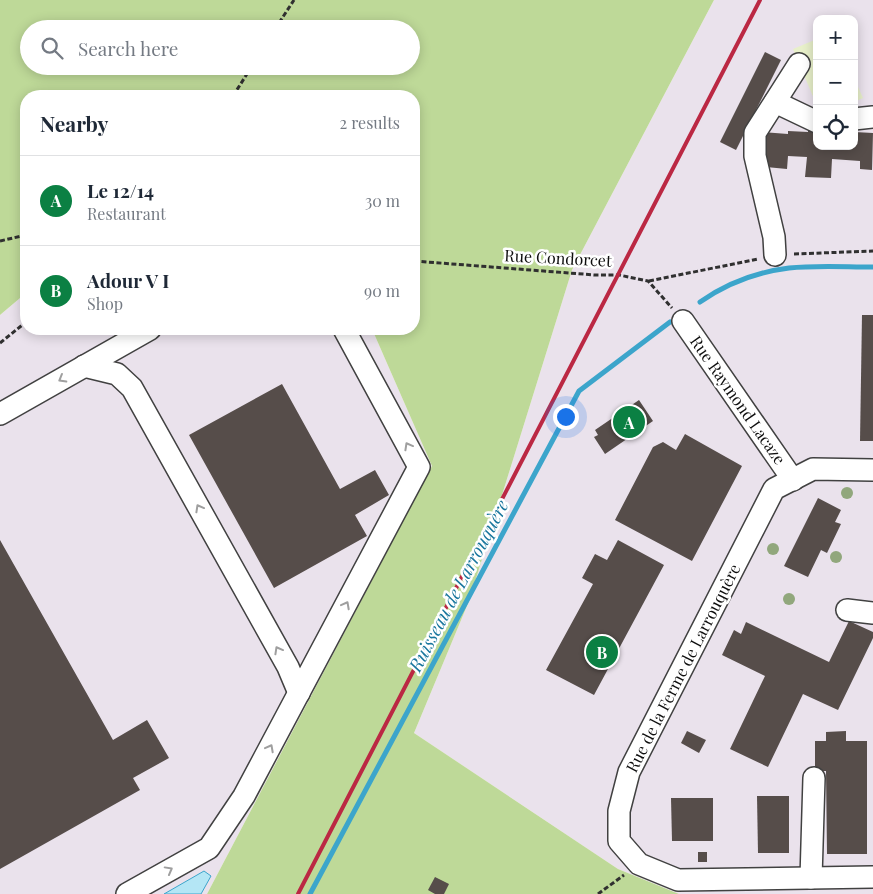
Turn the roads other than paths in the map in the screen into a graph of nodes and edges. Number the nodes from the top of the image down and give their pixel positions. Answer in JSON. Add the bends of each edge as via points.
{"nodes":[{"id":1,"x":798,"y":64,"type":"dead end"},
{"id":2,"x":775,"y":102,"type":"junction"},
{"id":3,"x":873,"y":117,"type":"edge"},
{"id":4,"x":858,"y":119,"type":"edge"},
{"id":5,"x":813,"y":120,"type":"edge"},
{"id":6,"x":775,"y":255,"type":"dead end"},
{"id":7,"x":683,"y":321,"type":"road end"},
{"id":8,"x":139,"y":335,"type":"edge"},
{"id":9,"x":347,"y":335,"type":"edge"},
{"id":10,"x":84,"y":366,"type":"junction"},
{"id":11,"x":0,"y":414,"type":"edge"},
{"id":12,"x":873,"y":470,"type":"edge"},
{"id":13,"x":793,"y":480,"type":"junction"},
{"id":14,"x":847,"y":610,"type":"dead end"},
{"id":15,"x":873,"y":614,"type":"edge"},
{"id":16,"x":299,"y":693,"type":"junction"},
{"id":17,"x":814,"y":778,"type":"dead end"},
{"id":18,"x":873,"y":877,"type":"edge"},
{"id":19,"x":811,"y":878,"type":"junction"},
{"id":20,"x":127,"y":894,"type":"edge"}],
"edges":[{"from":1,"to":2,"type":"street"},
{"from":2,"to":5,"type":"street"},
{"from":2,"to":6,"type":"street","via":[[755,133],[756,156]]},
{"from":3,"to":4,"type":"street"},
{"from":7,"to":13,"type":"street","name":"Rue Raymond Lacaze"},
{"from":8,"to":10,"type":"street"},
{"from":16,"to":9,"type":"street","one_way":true,"via":[[420,467]]},
{"from":10,"to":11,"type":"street","one_way":true},
{"from":16,"to":10,"type":"street","one_way":true,"via":[[288,667],[132,388],[117,374]]},
{"from":12,"to":13,"type":"street","name":"Rue de la Ferme de Larrouquère","via":[[813,470]]},
{"from":13,"to":19,"type":"street","name":"Rue de la Ferme de Larrouquère","via":[[774,489],[629,772],[619,811],[619,841],[639,864],[678,880]]},
{"from":14,"to":15,"type":"street"},
{"from":20,"to":16,"type":"street","one_way":true,"via":[[209,848],[244,796]]},
{"from":17,"to":19,"type":"street"},
{"from":18,"to":19,"type":"street","name":"Rue de la Ferme de Larrouquère"}]}
